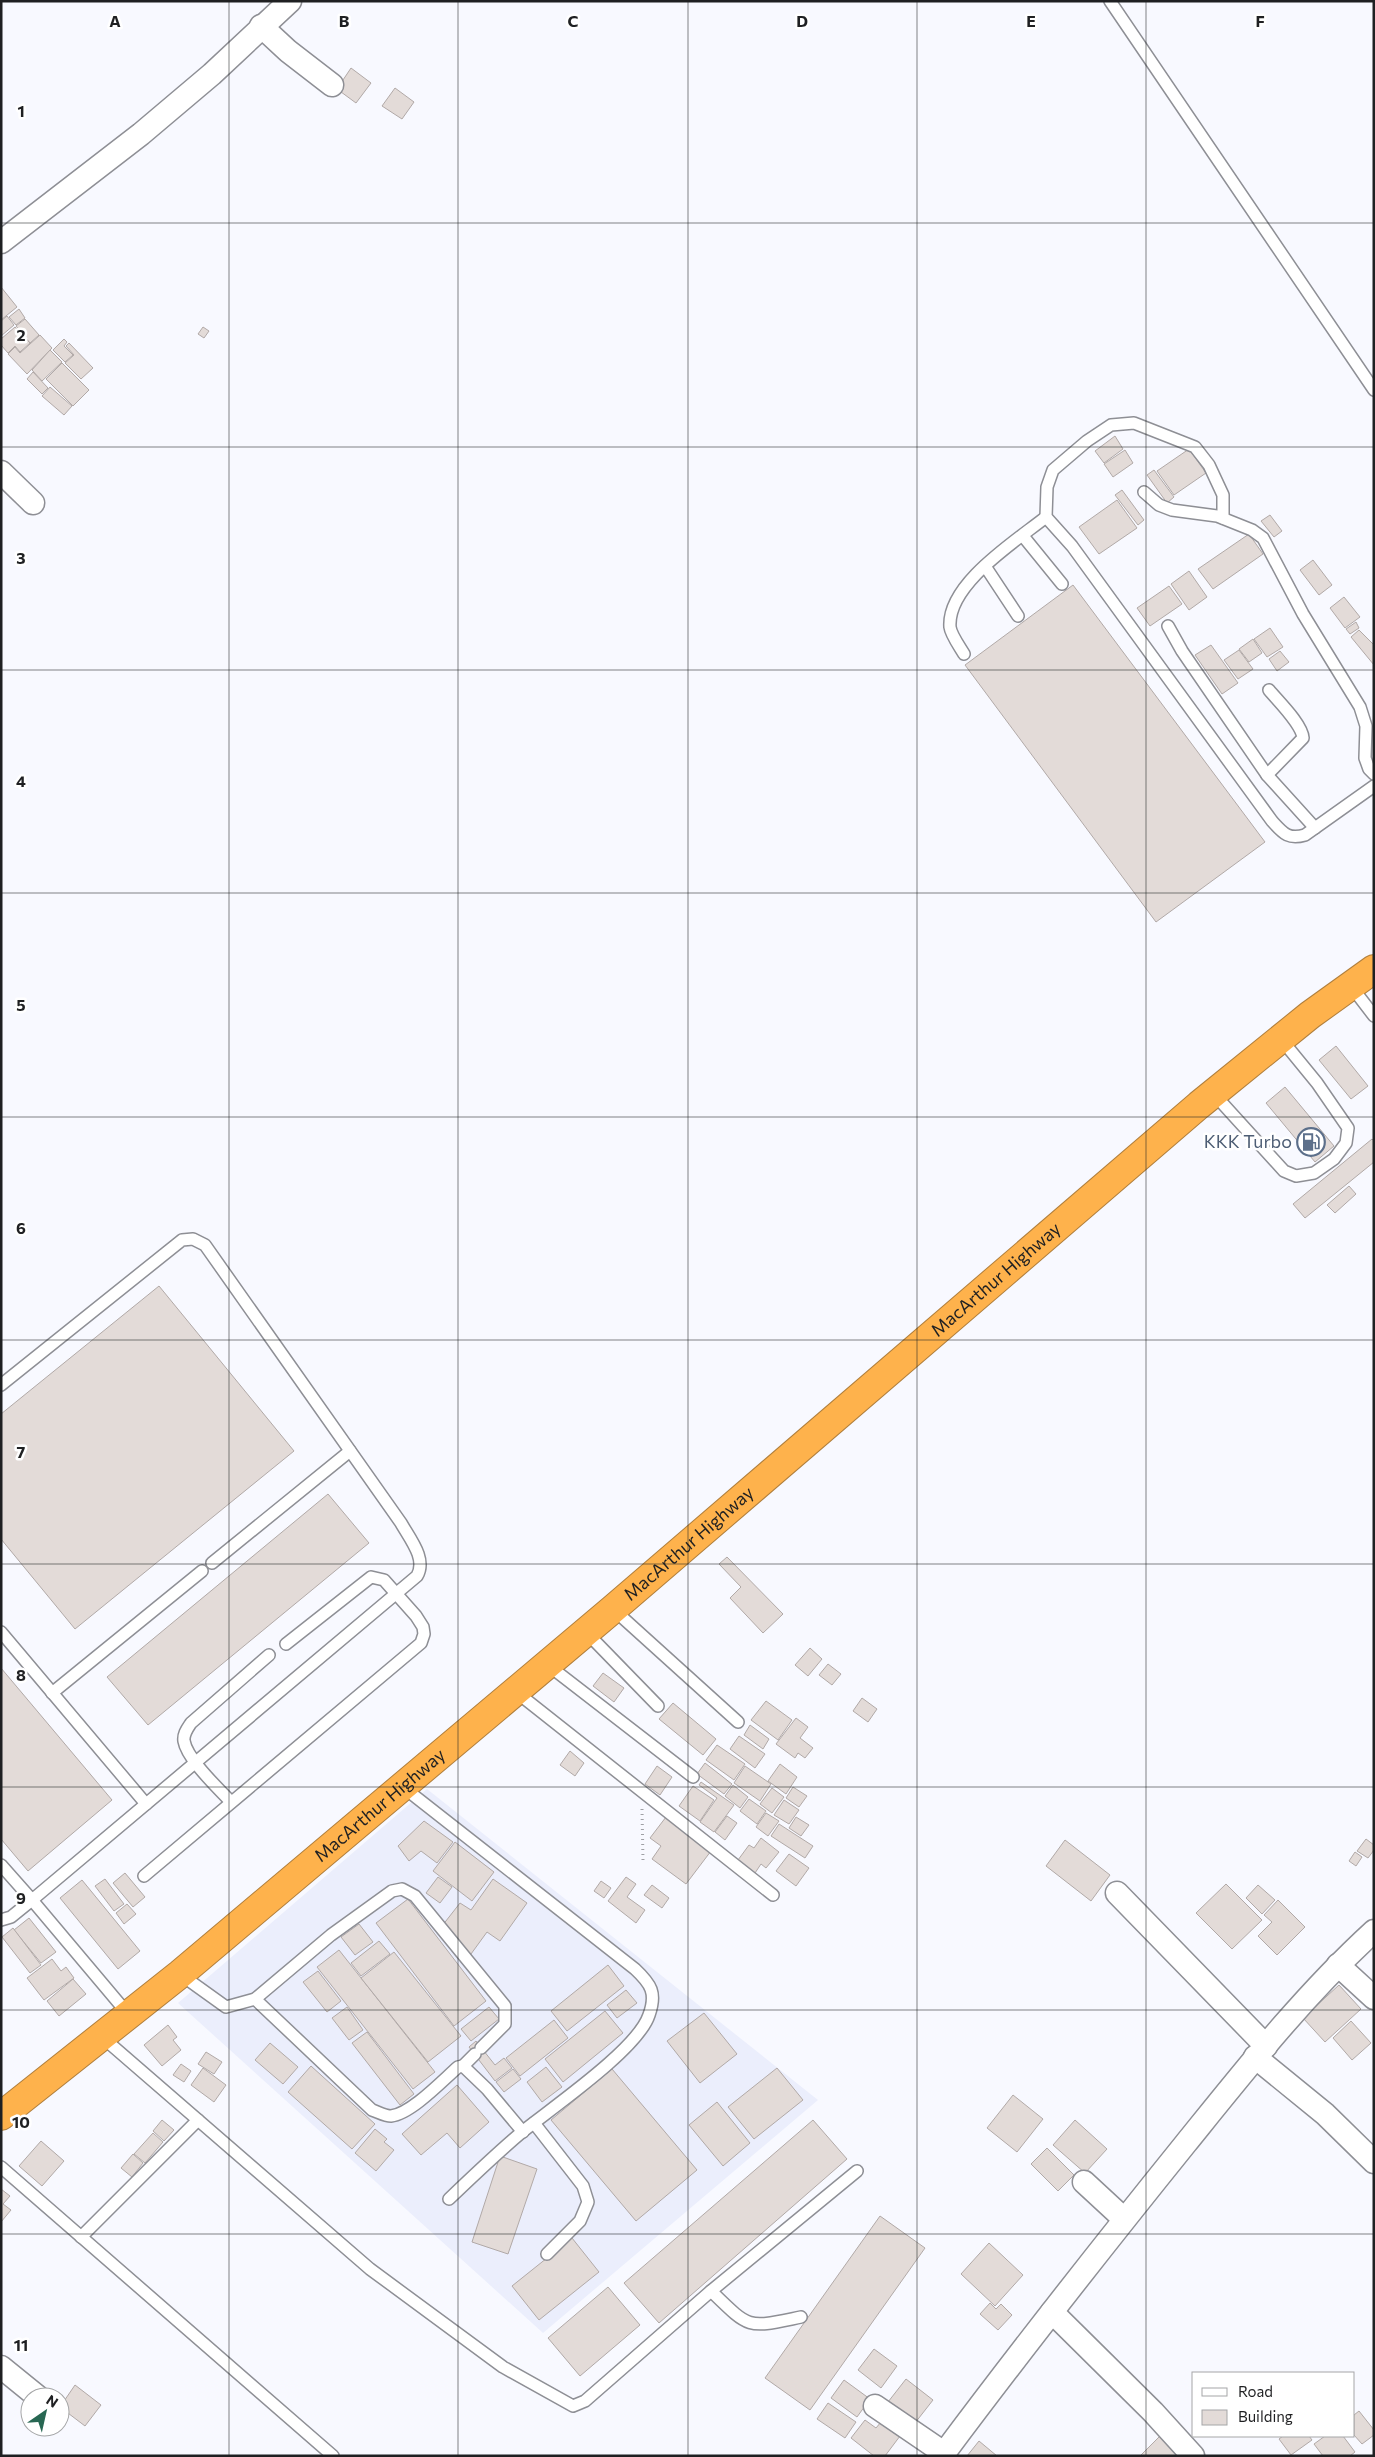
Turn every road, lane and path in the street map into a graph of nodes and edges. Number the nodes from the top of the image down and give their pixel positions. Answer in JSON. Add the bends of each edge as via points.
{"nodes":[{"id":1,"x":290,"y":1,"type":"edge"},
{"id":2,"x":1110,"y":1,"type":"edge"},
{"id":3,"x":261,"y":26,"type":"junction"},
{"id":4,"x":332,"y":85,"type":"dead end"},
{"id":5,"x":1,"y":242,"type":"edge"},
{"id":6,"x":1374,"y":390,"type":"edge"},
{"id":7,"x":1,"y":472,"type":"edge"},
{"id":8,"x":1144,"y":492,"type":"dead end"},
{"id":9,"x":32,"y":503,"type":"dead end"},
{"id":10,"x":1046,"y":517,"type":"junction"},
{"id":11,"x":1223,"y":518,"type":"junction"},
{"id":12,"x":1023,"y":536,"type":"junction"},
{"id":13,"x":985,"y":566,"type":"junction"},
{"id":14,"x":1062,"y":584,"type":"dead end"},
{"id":15,"x":1018,"y":616,"type":"dead end"},
{"id":16,"x":1168,"y":626,"type":"dead end"},
{"id":17,"x":964,"y":654,"type":"dead end"},
{"id":18,"x":1269,"y":690,"type":"dead end"},
{"id":19,"x":1374,"y":774,"type":"edge"},
{"id":20,"x":1268,"y":775,"type":"junction"},
{"id":21,"x":1374,"y":786,"type":"edge"},
{"id":22,"x":1314,"y":828,"type":"junction"},
{"id":23,"x":1374,"y":970,"type":"edge"},
{"id":24,"x":1351,"y":986,"type":"junction"},
{"id":25,"x":1374,"y":1016,"type":"edge"},
{"id":26,"x":1281,"y":1039,"type":"junction"},
{"id":27,"x":1213,"y":1093,"type":"junction"},
{"id":28,"x":1,"y":1385,"type":"edge"},
{"id":29,"x":350,"y":1451,"type":"junction"},
{"id":30,"x":212,"y":1562,"type":"dead end"},
{"id":31,"x":202,"y":1571,"type":"dead end"},
{"id":32,"x":396,"y":1594,"type":"junction"},
{"id":33,"x":614,"y":1609,"type":"junction"},
{"id":34,"x":1,"y":1632,"type":"edge"},
{"id":35,"x":586,"y":1632,"type":"junction"},
{"id":36,"x":286,"y":1644,"type":"dead end"},
{"id":37,"x":270,"y":1655,"type":"dead end"},
{"id":38,"x":548,"y":1664,"type":"junction"},
{"id":39,"x":516,"y":1691,"type":"junction"},
{"id":40,"x":52,"y":1693,"type":"junction"},
{"id":41,"x":658,"y":1706,"type":"dead end"},
{"id":42,"x":738,"y":1722,"type":"dead end"},
{"id":43,"x":195,"y":1761,"type":"junction"},
{"id":44,"x":693,"y":1777,"type":"dead end"},
{"id":45,"x":403,"y":1787,"type":"junction"},
{"id":46,"x":639,"y":1789,"type":"junction"},
{"id":47,"x":231,"y":1802,"type":"junction"},
{"id":48,"x":146,"y":1804,"type":"junction"},
{"id":49,"x":643,"y":1861,"type":"dead end"},
{"id":50,"x":1,"y":1864,"type":"edge"},
{"id":51,"x":144,"y":1876,"type":"dead end"},
{"id":52,"x":1117,"y":1893,"type":"dead end"},
{"id":53,"x":773,"y":1895,"type":"dead end"},
{"id":54,"x":32,"y":1900,"type":"junction"},
{"id":55,"x":1,"y":1920,"type":"edge"},
{"id":56,"x":1374,"y":1931,"type":"edge"},
{"id":57,"x":1338,"y":1965,"type":"junction"},
{"id":58,"x":180,"y":1974,"type":"junction"},
{"id":59,"x":1374,"y":1998,"type":"edge"},
{"id":60,"x":255,"y":1999,"type":"junction"},
{"id":61,"x":128,"y":2014,"type":"junction"},
{"id":62,"x":101,"y":2036,"type":"junction"},
{"id":63,"x":1261,"y":2052,"type":"junction"},
{"id":64,"x":463,"y":2066,"type":"junction"},
{"id":65,"x":1,"y":2116,"type":"edge"},
{"id":66,"x":198,"y":2120,"type":"junction"},
{"id":67,"x":534,"y":2123,"type":"junction"},
{"id":68,"x":522,"y":2132,"type":"junction"},
{"id":69,"x":1374,"y":2162,"type":"edge"},
{"id":70,"x":1,"y":2167,"type":"edge"},
{"id":71,"x":857,"y":2171,"type":"dead end"},
{"id":72,"x":1084,"y":2182,"type":"dead end"},
{"id":73,"x":449,"y":2199,"type":"dead end"},
{"id":74,"x":1124,"y":2219,"type":"junction"},
{"id":75,"x":81,"y":2237,"type":"junction"},
{"id":76,"x":547,"y":2254,"type":"dead end"},
{"id":77,"x":711,"y":2291,"type":"junction"},
{"id":78,"x":1052,"y":2312,"type":"junction"},
{"id":79,"x":801,"y":2316,"type":"dead end"},
{"id":80,"x":1,"y":2367,"type":"edge"},
{"id":81,"x":26,"y":2387,"type":"edge"},
{"id":82,"x":875,"y":2406,"type":"dead end"},
{"id":83,"x":943,"y":2454,"type":"edge"},
{"id":84,"x":333,"y":2456,"type":"edge"},
{"id":85,"x":1193,"y":2456,"type":"edge"}],
"edges":[{"from":1,"to":3,"type":"street"},
{"from":2,"to":6,"type":"lane"},
{"from":3,"to":4,"type":"street"},
{"from":3,"to":5,"type":"street","via":[[212,74],[141,134]]},
{"from":7,"to":9,"type":"street"},
{"from":8,"to":11,"type":"lane","via":[[1172,510]]},
{"from":10,"to":11,"type":"lane","via":[[1047,487],[1053,470],[1087,440],[1111,425],[1134,423],[1195,447],[1210,466],[1223,495]]},
{"from":10,"to":12,"type":"lane"},
{"from":10,"to":22,"type":"lane","via":[[1083,561],[1272,821],[1286,836],[1293,838]]},
{"from":11,"to":19,"type":"lane","via":[[1263,538],[1274,556],[1303,614],[1360,707],[1366,726],[1365,758]]},
{"from":12,"to":13,"type":"lane"},
{"from":12,"to":14,"type":"lane"},
{"from":13,"to":15,"type":"lane"},
{"from":13,"to":17,"type":"lane","via":[[962,591],[952,614],[950,628]]},
{"from":16,"to":20,"type":"lane"},
{"from":18,"to":20,"type":"lane","via":[[1303,733],[1303,738]]},
{"from":20,"to":22,"type":"lane"},
{"from":21,"to":22,"type":"lane"},
{"from":23,"to":24,"type":"highway","name":"MacArthur Highway"},
{"from":24,"to":25,"type":"lane"},
{"from":24,"to":26,"type":"highway","name":"MacArthur Highway"},
{"from":26,"to":27,"type":"highway","name":"MacArthur Highway"},
{"from":26,"to":27,"type":"lane","via":[[1348,1128],[1346,1143],[1334,1159],[1314,1173],[1296,1176],[1284,1171]]},
{"from":27,"to":33,"type":"highway","name":"MacArthur Highway"},
{"from":28,"to":29,"type":"lane","via":[[182,1240],[193,1239],[205,1245]]},
{"from":29,"to":30,"type":"lane"},
{"from":29,"to":32,"type":"lane","via":[[417,1551],[420,1571]]},
{"from":31,"to":40,"type":"lane"},
{"from":32,"to":36,"type":"lane","via":[[384,1580],[371,1577]]},
{"from":32,"to":43,"type":"lane"},
{"from":32,"to":47,"type":"lane","via":[[423,1627],[421,1643]]},
{"from":33,"to":35,"type":"highway","name":"MacArthur Highway"},
{"from":33,"to":42,"type":"lane"},
{"from":34,"to":40,"type":"lane"},
{"from":35,"to":38,"type":"highway","name":"MacArthur Highway"},
{"from":35,"to":41,"type":"lane"},
{"from":37,"to":43,"type":"lane","via":[[191,1723],[184,1734],[184,1743]]},
{"from":38,"to":39,"type":"highway","name":"MacArthur Highway"},
{"from":38,"to":44,"type":"lane"},
{"from":39,"to":45,"type":"highway","name":"MacArthur Highway"},
{"from":39,"to":46,"type":"lane"},
{"from":40,"to":48,"type":"lane"},
{"from":43,"to":47,"type":"lane"},
{"from":43,"to":48,"type":"lane"},
{"from":45,"to":58,"type":"highway","name":"MacArthur Highway"},
{"from":45,"to":67,"type":"lane","via":[[650,1983],[653,2002],[649,2017],[630,2046]]},
{"from":46,"to":49,"type":"path"},
{"from":46,"to":53,"type":"lane"},
{"from":47,"to":51,"type":"lane"},
{"from":48,"to":54,"type":"lane"},
{"from":50,"to":54,"type":"lane"},
{"from":52,"to":63,"type":"street"},
{"from":54,"to":55,"type":"lane"},
{"from":54,"to":61,"type":"lane"},
{"from":56,"to":57,"type":"street"},
{"from":57,"to":59,"type":"street"},
{"from":57,"to":63,"type":"street"},
{"from":58,"to":60,"type":"lane","via":[[226,2007]]},
{"from":58,"to":61,"type":"highway","name":"MacArthur Highway"},
{"from":60,"to":64,"type":"lane","via":[[372,2110],[390,2116],[401,2113]]},
{"from":60,"to":64,"type":"lane","via":[[331,1935],[392,1891],[402,1889],[415,1896],[504,2006],[505,2024]]},
{"from":61,"to":62,"type":"highway","name":"MacArthur Highway"},
{"from":62,"to":65,"type":"highway","name":"MacArthur Highway"},
{"from":62,"to":66,"type":"lane"},
{"from":63,"to":69,"type":"street"},
{"from":63,"to":74,"type":"street"},
{"from":64,"to":68,"type":"lane","via":[[487,2089]]},
{"from":66,"to":75,"type":"lane"},
{"from":66,"to":77,"type":"lane","via":[[370,2269],[503,2367],[573,2406],[585,2401]]},
{"from":67,"to":68,"type":"lane"},
{"from":67,"to":76,"type":"lane","via":[[584,2186],[588,2202],[580,2221]]},
{"from":68,"to":73,"type":"lane"},
{"from":70,"to":75,"type":"lane"},
{"from":71,"to":77,"type":"lane"},
{"from":72,"to":74,"type":"street"},
{"from":74,"to":78,"type":"street"},
{"from":75,"to":84,"type":"lane"},
{"from":77,"to":79,"type":"lane","via":[[738,2318],[748,2323],[759,2325]]},
{"from":78,"to":83,"type":"street"},
{"from":78,"to":85,"type":"street"},
{"from":80,"to":81,"type":"street"},
{"from":82,"to":83,"type":"street"}]}
